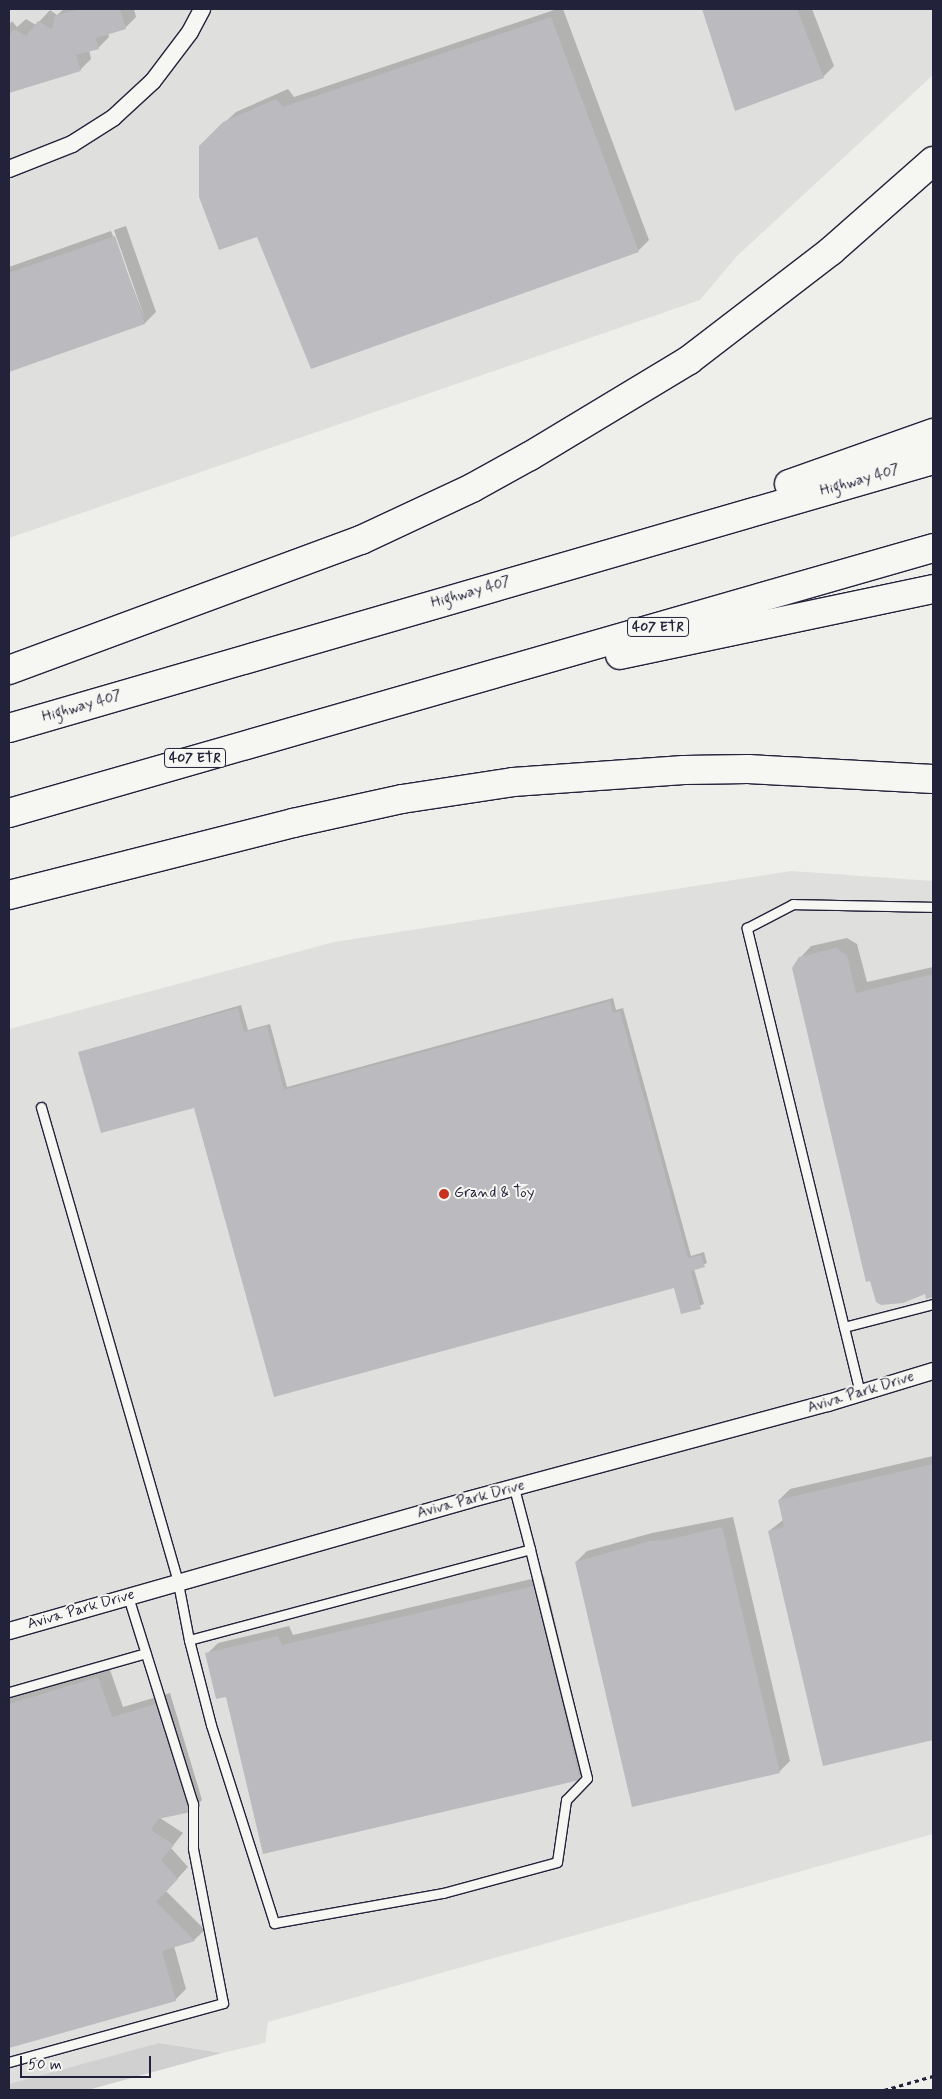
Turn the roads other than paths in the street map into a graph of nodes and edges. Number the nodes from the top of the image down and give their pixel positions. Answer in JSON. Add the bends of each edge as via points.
{"nodes":[{"id":1,"x":202,"y":9,"type":"edge"},
{"id":2,"x":933,"y":160,"type":"edge"},
{"id":3,"x":9,"y":169,"type":"edge"},
{"id":4,"x":933,"y":433,"type":"edge"},
{"id":5,"x":933,"y":460,"type":"edge"},
{"id":6,"x":933,"y":548,"type":"edge"},
{"id":7,"x":528,"y":576,"type":"junction"},
{"id":8,"x":933,"y":589,"type":"edge"},
{"id":9,"x":9,"y":670,"type":"edge"},
{"id":10,"x":382,"y":704,"type":"junction"},
{"id":11,"x":9,"y":728,"type":"edge"},
{"id":12,"x":933,"y":779,"type":"edge"},
{"id":13,"x":9,"y":813,"type":"edge"},
{"id":14,"x":9,"y":895,"type":"edge"},
{"id":15,"x":933,"y":907,"type":"edge"},
{"id":16,"x":42,"y":1107,"type":"dead end"},
{"id":17,"x":933,"y":1304,"type":"edge"},
{"id":18,"x":844,"y":1327,"type":"junction"},
{"id":19,"x":933,"y":1371,"type":"edge"},
{"id":20,"x":860,"y":1393,"type":"junction"},
{"id":21,"x":514,"y":1488,"type":"junction"},
{"id":22,"x":530,"y":1550,"type":"junction"},
{"id":23,"x":178,"y":1583,"type":"junction"},
{"id":24,"x":128,"y":1597,"type":"junction"},
{"id":25,"x":9,"y":1631,"type":"edge"},
{"id":26,"x":189,"y":1640,"type":"junction"},
{"id":27,"x":146,"y":1653,"type":"junction"},
{"id":28,"x":9,"y":1692,"type":"edge"},
{"id":29,"x":9,"y":2062,"type":"edge"}],
"edges":[{"from":1,"to":3,"type":"street","via":[[190,32],[153,82],[112,118],[72,144]]},
{"from":2,"to":9,"type":"highway","via":[[831,251],[689,360],[530,456],[472,488],[352,543]]},
{"from":4,"to":7,"type":"highway"},
{"from":5,"to":7,"type":"highway","name":"Highway 407"},
{"from":6,"to":10,"type":"highway","number":"407 ETR"},
{"from":7,"to":11,"type":"highway","name":"Highway 407"},
{"from":8,"to":10,"type":"highway"},
{"from":10,"to":13,"type":"highway","number":"407 ETR"},
{"from":12,"to":14,"type":"highway","via":[[748,769],[665,770],[514,782],[402,799],[293,822]]},
{"from":15,"to":18,"type":"lane","via":[[793,904],[747,928]]},
{"from":16,"to":23,"type":"lane"},
{"from":17,"to":18,"type":"lane"},
{"from":18,"to":20,"type":"lane"},
{"from":19,"to":20,"type":"street","name":"Aviva Park Drive"},
{"from":20,"to":21,"type":"street","name":"Aviva Park Drive"},
{"from":21,"to":22,"type":"lane"},
{"from":21,"to":23,"type":"street","name":"Aviva Park Drive"},
{"from":22,"to":26,"type":"lane"},
{"from":22,"to":26,"type":"lane","via":[[587,1778],[566,1800],[557,1862],[443,1893],[274,1923],[211,1726]]},
{"from":23,"to":24,"type":"street","name":"Aviva Park Drive"},
{"from":23,"to":26,"type":"lane"},
{"from":24,"to":25,"type":"street","name":"Aviva Park Drive"},
{"from":24,"to":27,"type":"lane"},
{"from":27,"to":28,"type":"lane"},
{"from":27,"to":29,"type":"lane","via":[[193,1804],[193,1848],[223,2003]]}]}
